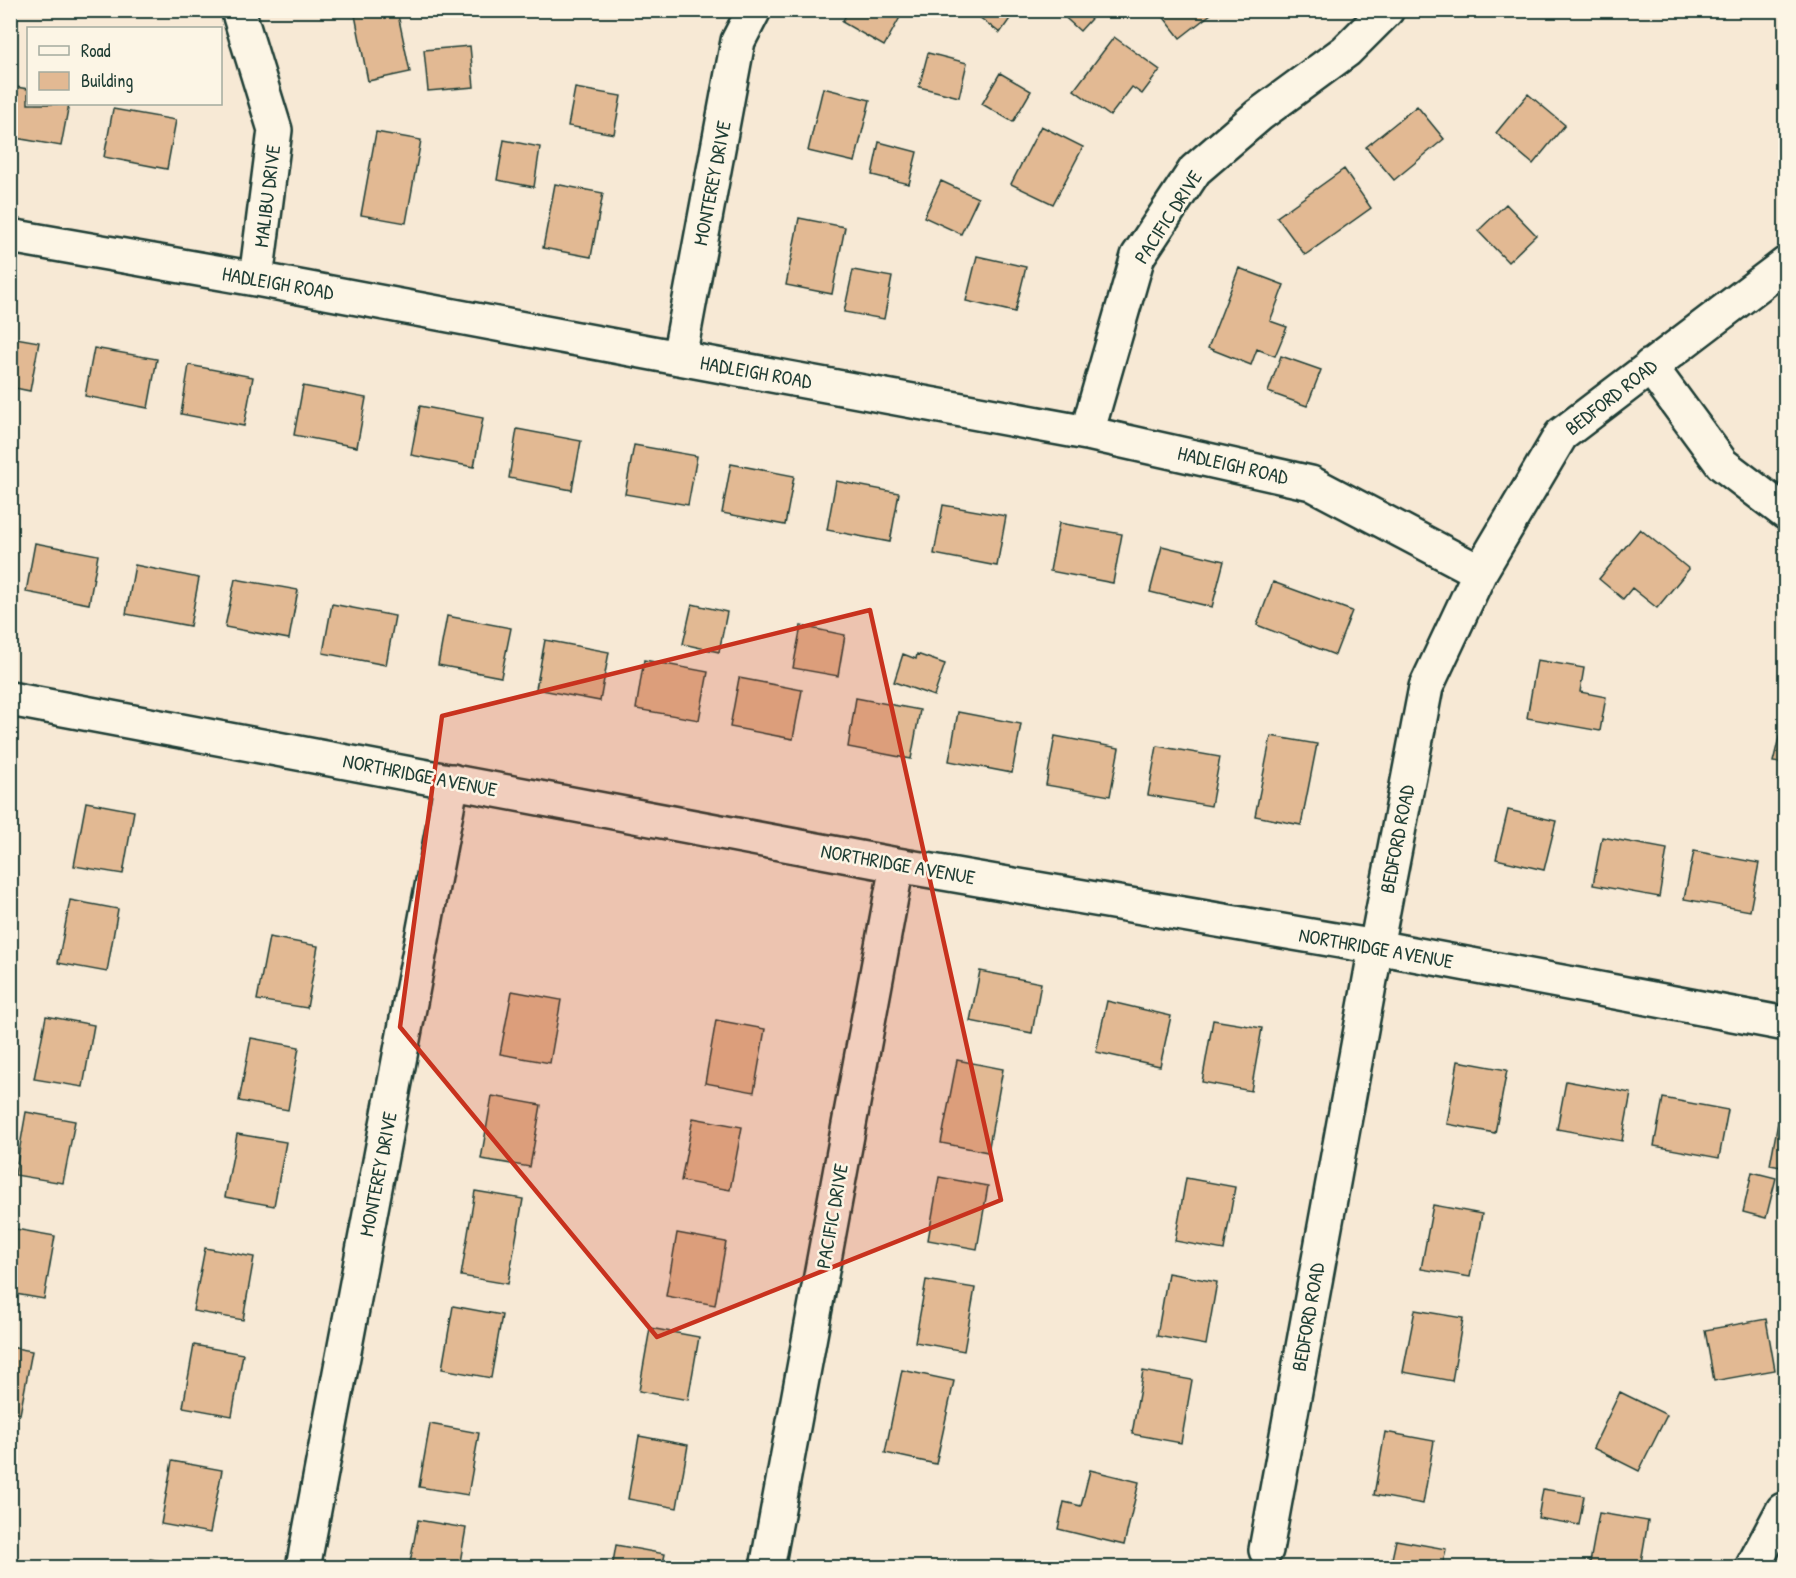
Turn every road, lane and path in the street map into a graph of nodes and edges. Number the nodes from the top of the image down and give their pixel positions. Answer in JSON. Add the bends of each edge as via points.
{"nodes":[{"id":1,"x":238,"y":10,"type":"edge"},
{"id":2,"x":754,"y":10,"type":"edge"},
{"id":3,"x":1387,"y":10,"type":"edge"},
{"id":4,"x":10,"y":236,"type":"edge"},
{"id":5,"x":1785,"y":264,"type":"edge"},
{"id":6,"x":256,"y":279,"type":"junction"},
{"id":7,"x":679,"y":358,"type":"junction"},
{"id":8,"x":1650,"y":366,"type":"junction"},
{"id":9,"x":1088,"y":433,"type":"junction"},
{"id":10,"x":1785,"y":513,"type":"edge"},
{"id":11,"x":1480,"y":572,"type":"junction"},
{"id":12,"x":10,"y":699,"type":"edge"},
{"id":13,"x":452,"y":781,"type":"junction"},
{"id":14,"x":897,"y":865,"type":"junction"},
{"id":15,"x":1376,"y":947,"type":"junction"},
{"id":16,"x":1785,"y":1024,"type":"edge"},
{"id":17,"x":1783,"y":1510,"type":"dead end"},
{"id":18,"x":1266,"y":1550,"type":"dead end"},
{"id":19,"x":303,"y":1568,"type":"edge"},
{"id":20,"x":767,"y":1568,"type":"edge"},
{"id":21,"x":1752,"y":1568,"type":"edge"}],
"edges":[{"from":1,"to":6,"type":"street","name":"MALIBU DRIVE","via":[[275,130]]},
{"from":2,"to":7,"type":"street","name":"MONTEREY DRIVE","via":[[738,41]]},
{"from":3,"to":9,"type":"street","name":"PACIFIC DRIVE","via":[[1346,51],[1259,115],[1195,170],[1138,256]]},
{"from":4,"to":6,"type":"street","name":"HADLEIGH ROAD"},
{"from":5,"to":8,"type":"street","name":"BEDFORD ROAD"},
{"from":6,"to":7,"type":"street","name":"HADLEIGH ROAD"},
{"from":7,"to":9,"type":"street","name":"HADLEIGH ROAD"},
{"from":8,"to":10,"type":"street","via":[[1722,464]]},
{"from":8,"to":11,"type":"street","name":"BEDFORD ROAD","via":[[1561,435]]},
{"from":9,"to":11,"type":"street","name":"HADLEIGH ROAD","via":[[1311,483]]},
{"from":11,"to":15,"type":"street","name":"BEDFORD ROAD","via":[[1426,687]]},
{"from":12,"to":13,"type":"street","name":"NORTHRIDGE AVENUE"},
{"from":13,"to":14,"type":"street","name":"NORTHRIDGE AVENUE"},
{"from":13,"to":19,"type":"street","name":"MONTEREY DRIVE"},
{"from":14,"to":15,"type":"street","name":"NORTHRIDGE AVENUE"},
{"from":14,"to":20,"type":"street","name":"PACIFIC DRIVE"},
{"from":15,"to":16,"type":"street","name":"NORTHRIDGE AVENUE"},
{"from":15,"to":18,"type":"street","name":"BEDFORD ROAD"},
{"from":17,"to":21,"type":"street"}]}
